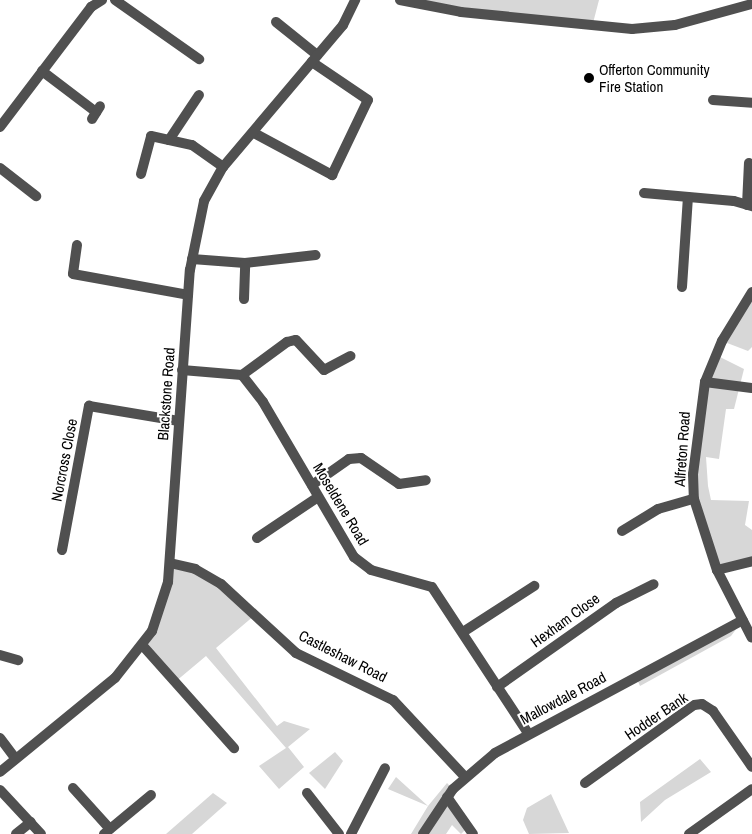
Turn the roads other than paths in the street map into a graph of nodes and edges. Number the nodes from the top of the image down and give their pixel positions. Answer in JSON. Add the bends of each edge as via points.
{"nodes":[{"id":1,"x":102,"y":0,"type":"edge"},
{"id":2,"x":115,"y":0,"type":"edge"},
{"id":3,"x":355,"y":0,"type":"edge"},
{"id":4,"x":404,"y":1,"type":"edge"},
{"id":5,"x":752,"y":4,"type":"edge"},
{"id":6,"x":276,"y":22,"type":"dead end"},
{"id":7,"x":314,"y":58,"type":"junction"},
{"id":8,"x":199,"y":59,"type":"dead end"},
{"id":9,"x":42,"y":71,"type":"junction"},
{"id":10,"x":199,"y":95,"type":"dead end"},
{"id":11,"x":714,"y":100,"type":"dead end"},
{"id":12,"x":752,"y":102,"type":"edge"},
{"id":13,"x":5,"y":111,"type":"edge"},
{"id":14,"x":96,"y":112,"type":"dead end"},
{"id":15,"x":0,"y":127,"type":"edge"},
{"id":16,"x":254,"y":133,"type":"junction"},
{"id":17,"x":169,"y":140,"type":"junction"},
{"id":18,"x":749,"y":163,"type":"dead end"},
{"id":19,"x":222,"y":167,"type":"junction"},
{"id":20,"x":0,"y":168,"type":"edge"},
{"id":21,"x":141,"y":174,"type":"dead end"},
{"id":22,"x":644,"y":193,"type":"dead end"},
{"id":23,"x":36,"y":196,"type":"dead end"},
{"id":24,"x":688,"y":197,"type":"junction"},
{"id":25,"x":749,"y":205,"type":"edge"},
{"id":26,"x":77,"y":245,"type":"dead end"},
{"id":27,"x":316,"y":256,"type":"dead end"},
{"id":28,"x":192,"y":259,"type":"junction"},
{"id":29,"x":245,"y":263,"type":"junction"},
{"id":30,"x":682,"y":287,"type":"dead end"},
{"id":31,"x":752,"y":292,"type":"edge"},
{"id":32,"x":188,"y":295,"type":"junction"},
{"id":33,"x":244,"y":298,"type":"dead end"},
{"id":34,"x":350,"y":356,"type":"dead end"},
{"id":35,"x":182,"y":370,"type":"junction"},
{"id":36,"x":242,"y":375,"type":"junction"},
{"id":37,"x":705,"y":382,"type":"junction"},
{"id":38,"x":752,"y":388,"type":"edge"},
{"id":39,"x":180,"y":421,"type":"junction"},
{"id":40,"x":426,"y":480,"type":"dead end"},
{"id":41,"x":312,"y":485,"type":"junction"},
{"id":42,"x":318,"y":497,"type":"junction"},
{"id":43,"x":694,"y":499,"type":"junction"},
{"id":44,"x":622,"y":531,"type":"dead end"},
{"id":45,"x":258,"y":538,"type":"dead end"},
{"id":46,"x":62,"y":550,"type":"dead end"},
{"id":47,"x":752,"y":561,"type":"edge"},
{"id":48,"x":170,"y":563,"type":"junction"},
{"id":49,"x":716,"y":570,"type":"junction"},
{"id":50,"x":654,"y":584,"type":"dead end"},
{"id":51,"x":534,"y":586,"type":"dead end"},
{"id":52,"x":742,"y":620,"type":"junction"},
{"id":53,"x":463,"y":632,"type":"junction"},
{"id":54,"x":752,"y":638,"type":"edge"},
{"id":55,"x":143,"y":646,"type":"junction"},
{"id":56,"x":0,"y":655,"type":"edge"},
{"id":57,"x":18,"y":660,"type":"dead end"},
{"id":58,"x":497,"y":688,"type":"junction"},
{"id":59,"x":528,"y":732,"type":"junction"},
{"id":60,"x":0,"y":738,"type":"edge"},
{"id":61,"x":234,"y":748,"type":"dead end"},
{"id":62,"x":15,"y":758,"type":"junction"},
{"id":63,"x":752,"y":767,"type":"edge"},
{"id":64,"x":385,"y":768,"type":"dead end"},
{"id":65,"x":0,"y":772,"type":"edge"},
{"id":66,"x":465,"y":777,"type":"junction"},
{"id":67,"x":586,"y":783,"type":"dead end"},
{"id":68,"x":73,"y":788,"type":"dead end"},
{"id":69,"x":752,"y":789,"type":"edge"},
{"id":70,"x":0,"y":790,"type":"edge"},
{"id":71,"x":307,"y":794,"type":"dead end"},
{"id":72,"x":151,"y":795,"type":"dead end"},
{"id":73,"x":446,"y":797,"type":"junction"},
{"id":74,"x":30,"y":822,"type":"junction"},
{"id":75,"x":107,"y":832,"type":"edge"},
{"id":76,"x":16,"y":834,"type":"edge"},
{"id":77,"x":41,"y":834,"type":"edge"},
{"id":78,"x":339,"y":834,"type":"edge"},
{"id":79,"x":351,"y":834,"type":"edge"},
{"id":80,"x":423,"y":834,"type":"edge"},
{"id":81,"x":472,"y":834,"type":"edge"},
{"id":82,"x":689,"y":834,"type":"edge"}],
"edges":[{"from":1,"to":9,"type":"street","via":[[91,7]]},
{"from":2,"to":8,"type":"street","via":[[188,46]]},
{"from":3,"to":7,"type":"street","name":"Blackstone Road","via":[[343,25]]},
{"from":4,"to":5,"type":"street","via":[[632,30],[675,25]]},
{"from":6,"to":7,"type":"street"},
{"from":7,"to":16,"type":"street","name":"Blackstone Road"},
{"from":7,"to":16,"type":"street","via":[[368,100],[332,175]]},
{"from":9,"to":13,"type":"street"},
{"from":9,"to":14,"type":"street"},
{"from":10,"to":17,"type":"street"},
{"from":11,"to":12,"type":"street"},
{"from":13,"to":15,"type":"street"},
{"from":16,"to":19,"type":"street","name":"Blackstone Road"},
{"from":17,"to":19,"type":"street","via":[[192,145]]},
{"from":17,"to":21,"type":"street","via":[[150,136]]},
{"from":18,"to":25,"type":"street"},
{"from":19,"to":28,"type":"street","name":"Blackstone Road","via":[[204,201]]},
{"from":20,"to":23,"type":"street"},
{"from":22,"to":24,"type":"street"},
{"from":24,"to":25,"type":"street"},
{"from":24,"to":30,"type":"street"},
{"from":26,"to":32,"type":"street","via":[[73,274]]},
{"from":27,"to":29,"type":"street"},
{"from":28,"to":29,"type":"street"},
{"from":28,"to":32,"type":"street","name":"Blackstone Road"},
{"from":29,"to":33,"type":"street"},
{"from":31,"to":37,"type":"street","name":"Alfreton Road","via":[[722,341]]},
{"from":32,"to":35,"type":"street","name":"Blackstone Road"},
{"from":34,"to":36,"type":"street","via":[[324,370],[304,345],[286,342]]},
{"from":35,"to":36,"type":"street"},
{"from":35,"to":39,"type":"street","name":"Blackstone Road"},
{"from":36,"to":41,"type":"street","name":"Moseldene Road","via":[[263,402]]},
{"from":37,"to":38,"type":"street"},
{"from":37,"to":43,"type":"street","name":"Alfreton Road","via":[[695,439]]},
{"from":39,"to":46,"type":"street","name":"Norcross Close","via":[[89,406]]},
{"from":39,"to":48,"type":"street","name":"Blackstone Road"},
{"from":40,"to":41,"type":"street","via":[[399,484],[361,458],[350,459]]},
{"from":41,"to":42,"type":"street","name":"Moseldene Road"},
{"from":42,"to":45,"type":"street"},
{"from":42,"to":53,"type":"street","name":"Moseldene Road","via":[[354,557],[371,570],[432,587]]},
{"from":43,"to":44,"type":"street","via":[[658,509]]},
{"from":43,"to":49,"type":"street","name":"Alfreton Road"},
{"from":47,"to":49,"type":"street"},
{"from":48,"to":55,"type":"street","name":"Blackstone Road","via":[[164,603]]},
{"from":48,"to":66,"type":"street","name":"Castleshaw Road","via":[[195,569],[222,584],[296,653],[393,700]]},
{"from":49,"to":52,"type":"street","name":"Alfreton Road"},
{"from":50,"to":58,"type":"street","name":"Hexham Close","via":[[616,602]]},
{"from":51,"to":53,"type":"street"},
{"from":52,"to":54,"type":"street","name":"Alfreton Road"},
{"from":52,"to":59,"type":"street","name":"Mallowdale Road"},
{"from":53,"to":58,"type":"street","name":"Moseldene Road"},
{"from":55,"to":61,"type":"street"},
{"from":55,"to":62,"type":"street","name":"Blackstone Road","via":[[116,678]]},
{"from":56,"to":57,"type":"street"},
{"from":58,"to":59,"type":"street","name":"Moseldene Road"},
{"from":59,"to":66,"type":"street","name":"Mallowdale Road"},
{"from":60,"to":62,"type":"street"},
{"from":62,"to":65,"type":"street","name":"Blackstone Road"},
{"from":63,"to":67,"type":"street","name":"Hodder Bank","via":[[713,711],[694,705]]},
{"from":64,"to":79,"type":"street"},
{"from":66,"to":73,"type":"street","name":"Mallowdale Road"},
{"from":68,"to":75,"type":"street"},
{"from":69,"to":82,"type":"street"},
{"from":70,"to":74,"type":"street"},
{"from":71,"to":78,"type":"street"},
{"from":72,"to":75,"type":"street"},
{"from":73,"to":80,"type":"street","name":"Mallowdale Road"},
{"from":73,"to":81,"type":"street"},
{"from":74,"to":76,"type":"street"},
{"from":74,"to":77,"type":"street"}]}
